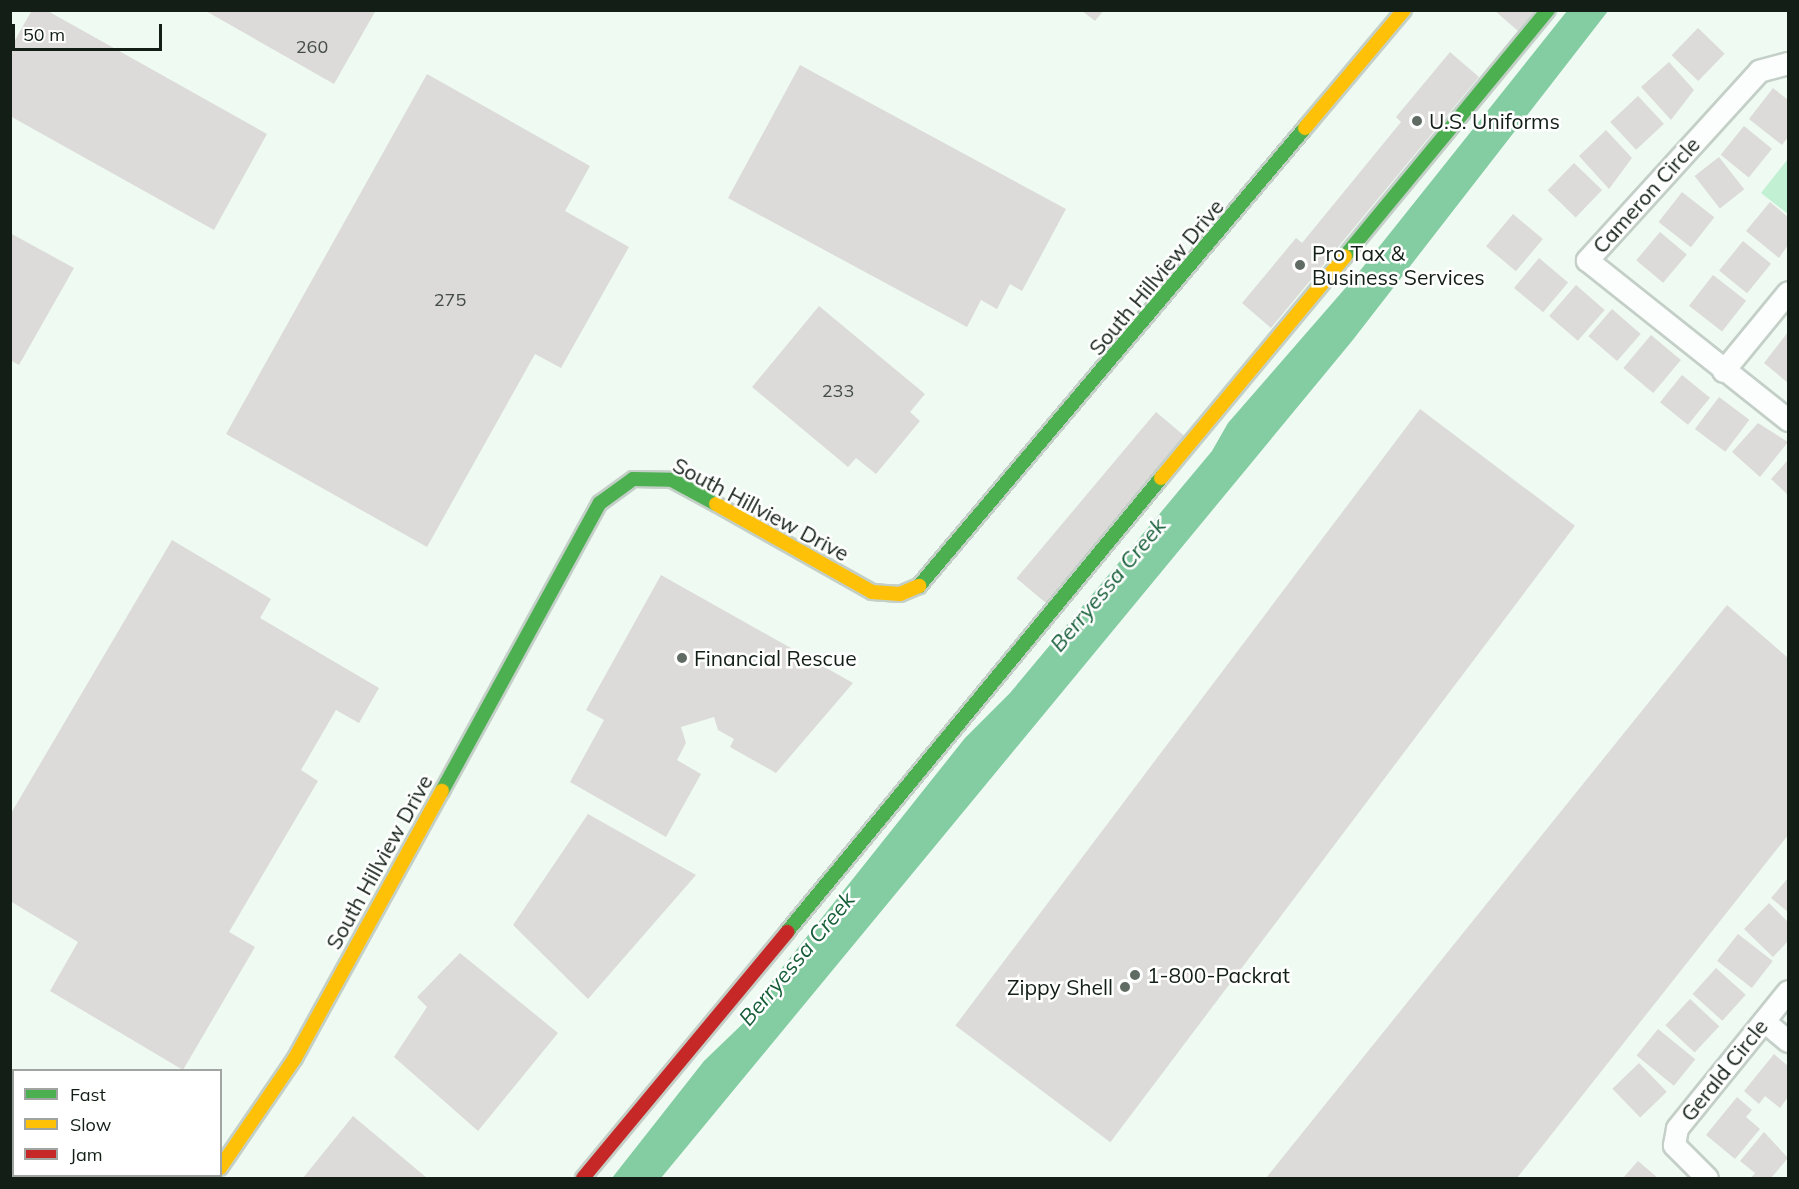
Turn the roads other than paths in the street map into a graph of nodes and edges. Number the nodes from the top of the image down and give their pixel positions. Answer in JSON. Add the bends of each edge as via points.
{"nodes":[{"id":1,"x":1404,"y":10,"type":"edge"},
{"id":2,"x":1548,"y":10,"type":"edge"},
{"id":3,"x":1788,"y":63,"type":"edge"},
{"id":4,"x":1788,"y":292,"type":"edge"},
{"id":5,"x":1723,"y":371,"type":"junction"},
{"id":6,"x":1788,"y":420,"type":"edge"},
{"id":7,"x":1788,"y":991,"type":"edge"},
{"id":8,"x":1764,"y":1021,"type":"junction"},
{"id":9,"x":1788,"y":1041,"type":"edge"},
{"id":10,"x":222,"y":1165,"type":"edge"},
{"id":11,"x":583,"y":1179,"type":"edge"},
{"id":12,"x":1707,"y":1179,"type":"edge"}],
"edges":[{"from":1,"to":10,"type":"street","name":"South Hillview Drive","via":[[936,571],[915,590],[900,594],[872,592],[672,480],[633,479],[600,503],[295,1058]]},
{"from":2,"to":11,"type":"street"},
{"from":3,"to":5,"type":"street","name":"Cameron Circle","via":[[1759,71],[1587,260]]},
{"from":4,"to":5,"type":"street"},
{"from":5,"to":6,"type":"street","name":"Cameron Circle"},
{"from":7,"to":8,"type":"street","name":"Gerald Circle"},
{"from":8,"to":9,"type":"street"},
{"from":8,"to":12,"type":"street","name":"Gerald Circle","via":[[1677,1128],[1674,1145]]}]}
